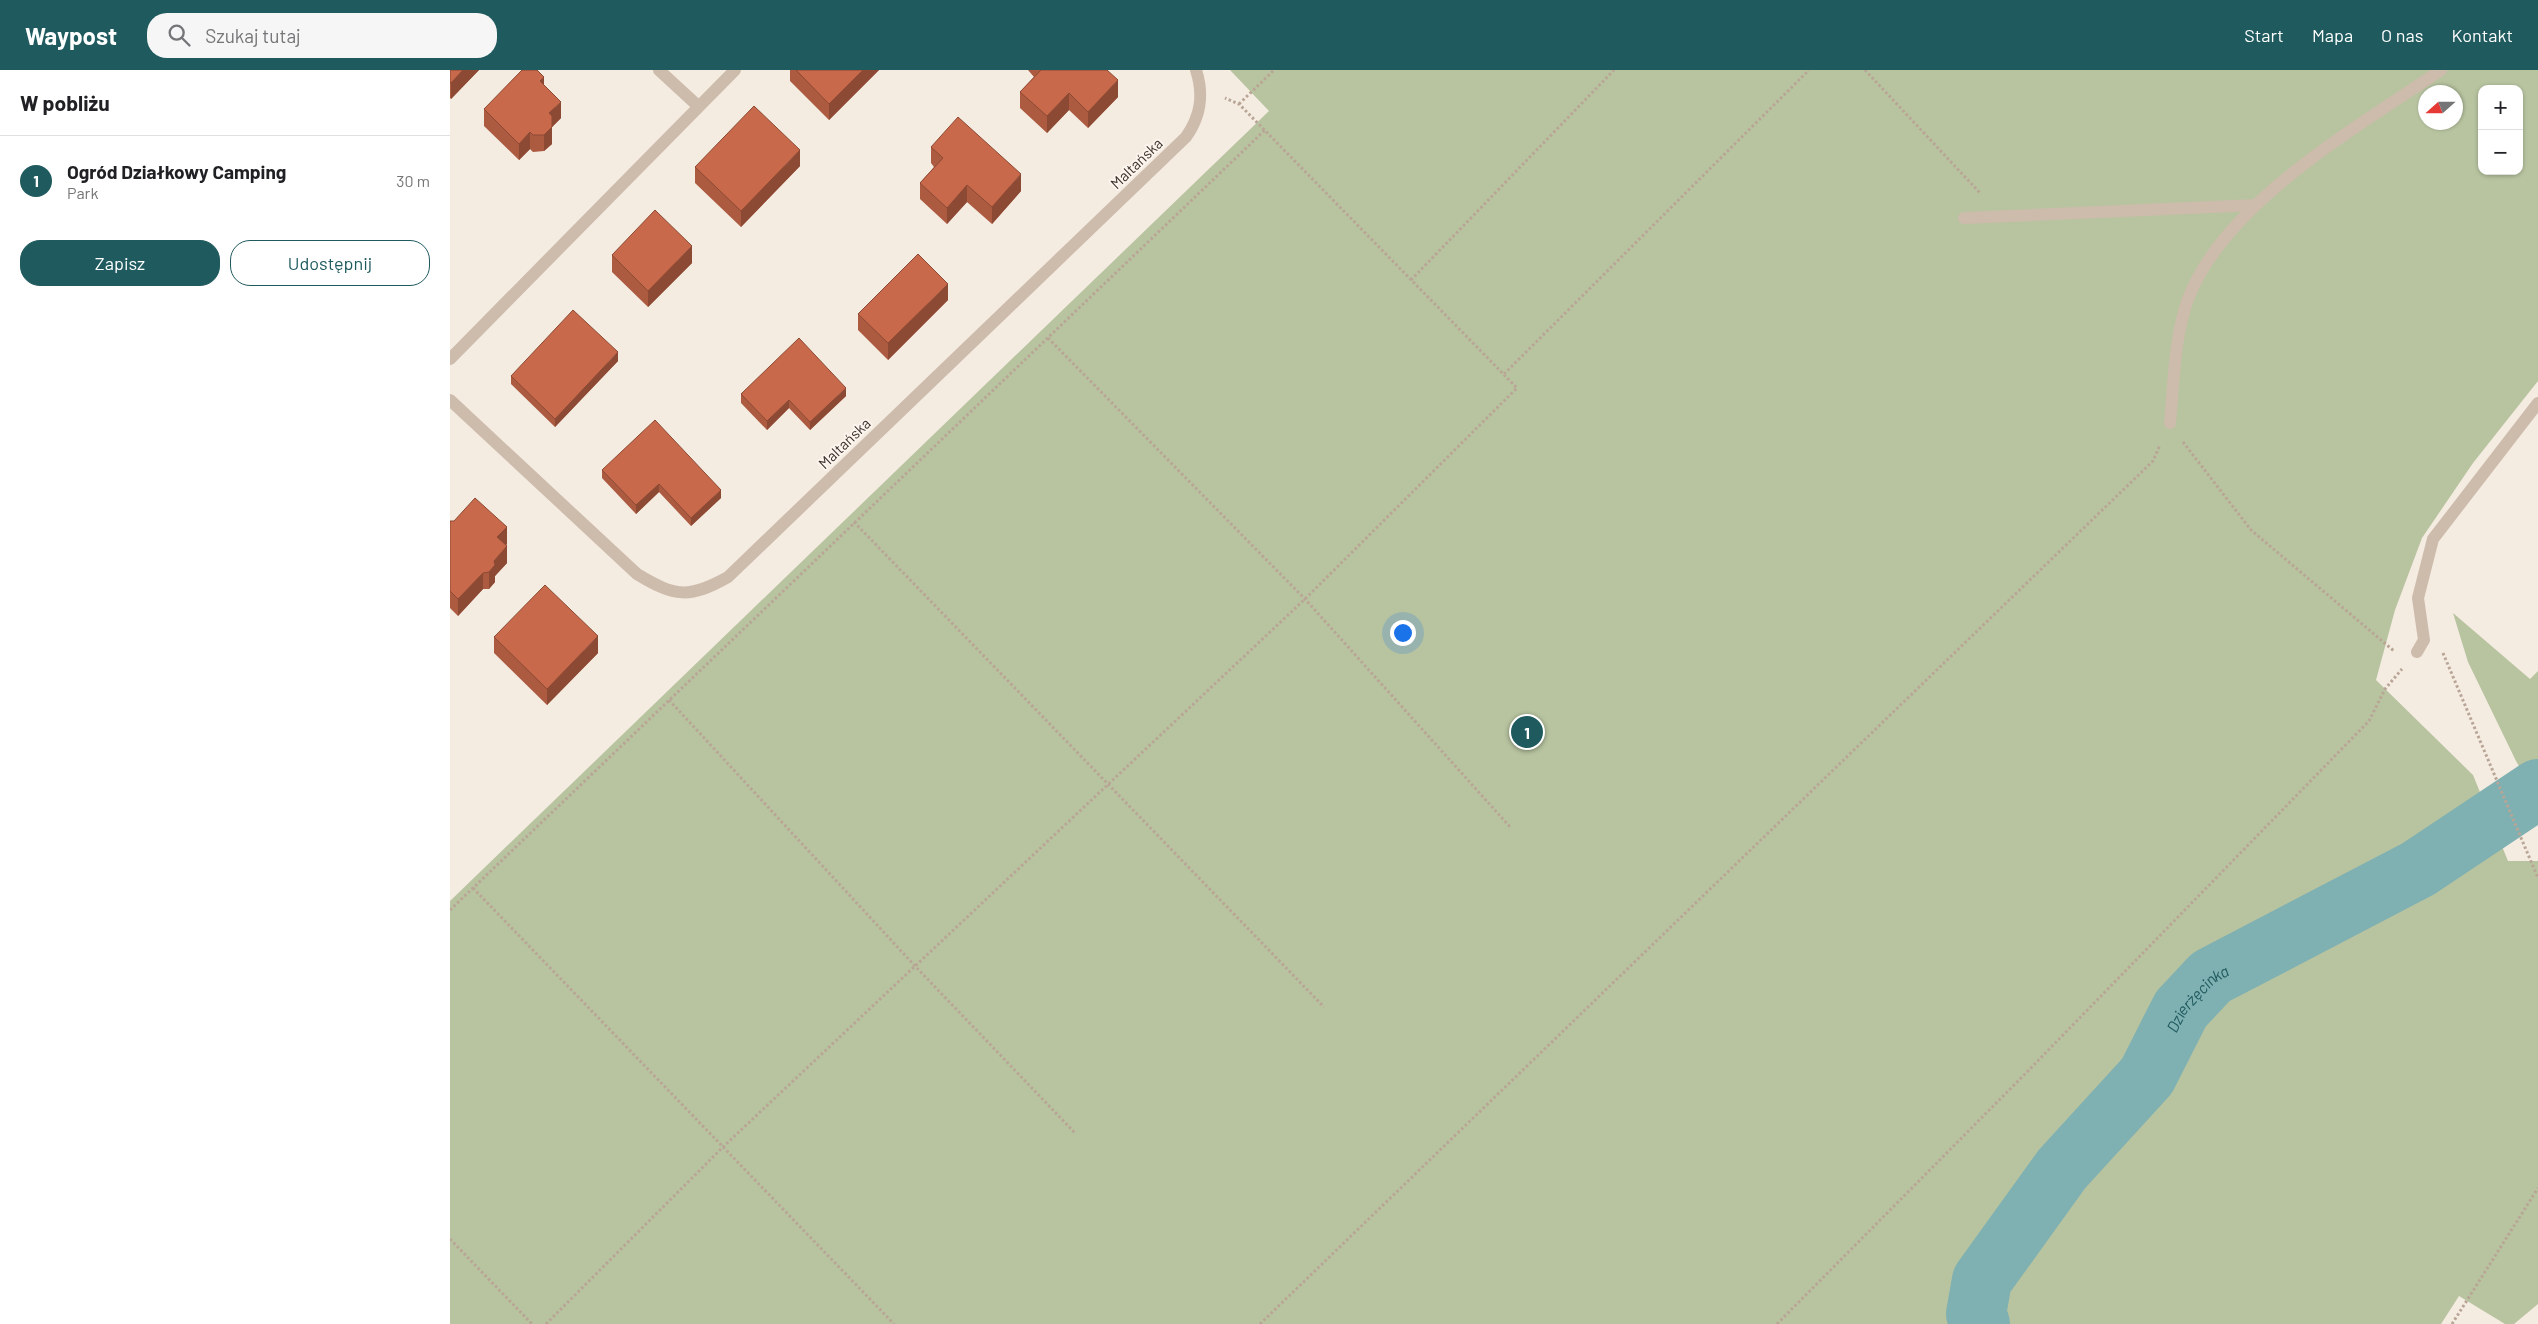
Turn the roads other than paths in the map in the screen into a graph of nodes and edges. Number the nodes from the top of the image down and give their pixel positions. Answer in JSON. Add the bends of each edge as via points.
{"nodes":[{"id":1,"x":660,"y":70,"type":"edge"},
{"id":2,"x":735,"y":70,"type":"edge"},
{"id":3,"x":1196,"y":70,"type":"edge"},
{"id":4,"x":2441,"y":70,"type":"edge"},
{"id":5,"x":698,"y":106,"type":"junction"},
{"id":6,"x":2256,"y":205,"type":"junction"},
{"id":7,"x":1964,"y":218,"type":"dead end"},
{"id":8,"x":450,"y":359,"type":"edge"},
{"id":9,"x":450,"y":400,"type":"edge"},
{"id":10,"x":2538,"y":403,"type":"edge"},
{"id":11,"x":2170,"y":423,"type":"road end"},
{"id":12,"x":2417,"y":652,"type":"road end"}],
"edges":[{"from":1,"to":5,"type":"street"},
{"from":2,"to":5,"type":"street"},
{"from":3,"to":9,"type":"street","name":"Maltańska","via":[[1201,87],[1199,113],[1186,137],[728,577],[704,590],[684,593],[661,589],[637,574]]},
{"from":4,"to":6,"type":"street","via":[[2308,162]]},
{"from":5,"to":8,"type":"street"},
{"from":6,"to":7,"type":"street"},
{"from":6,"to":11,"type":"street","via":[[2204,267],[2188,299],[2179,333]]},
{"from":10,"to":12,"type":"street","via":[[2433,539],[2418,598],[2424,640]]}]}
